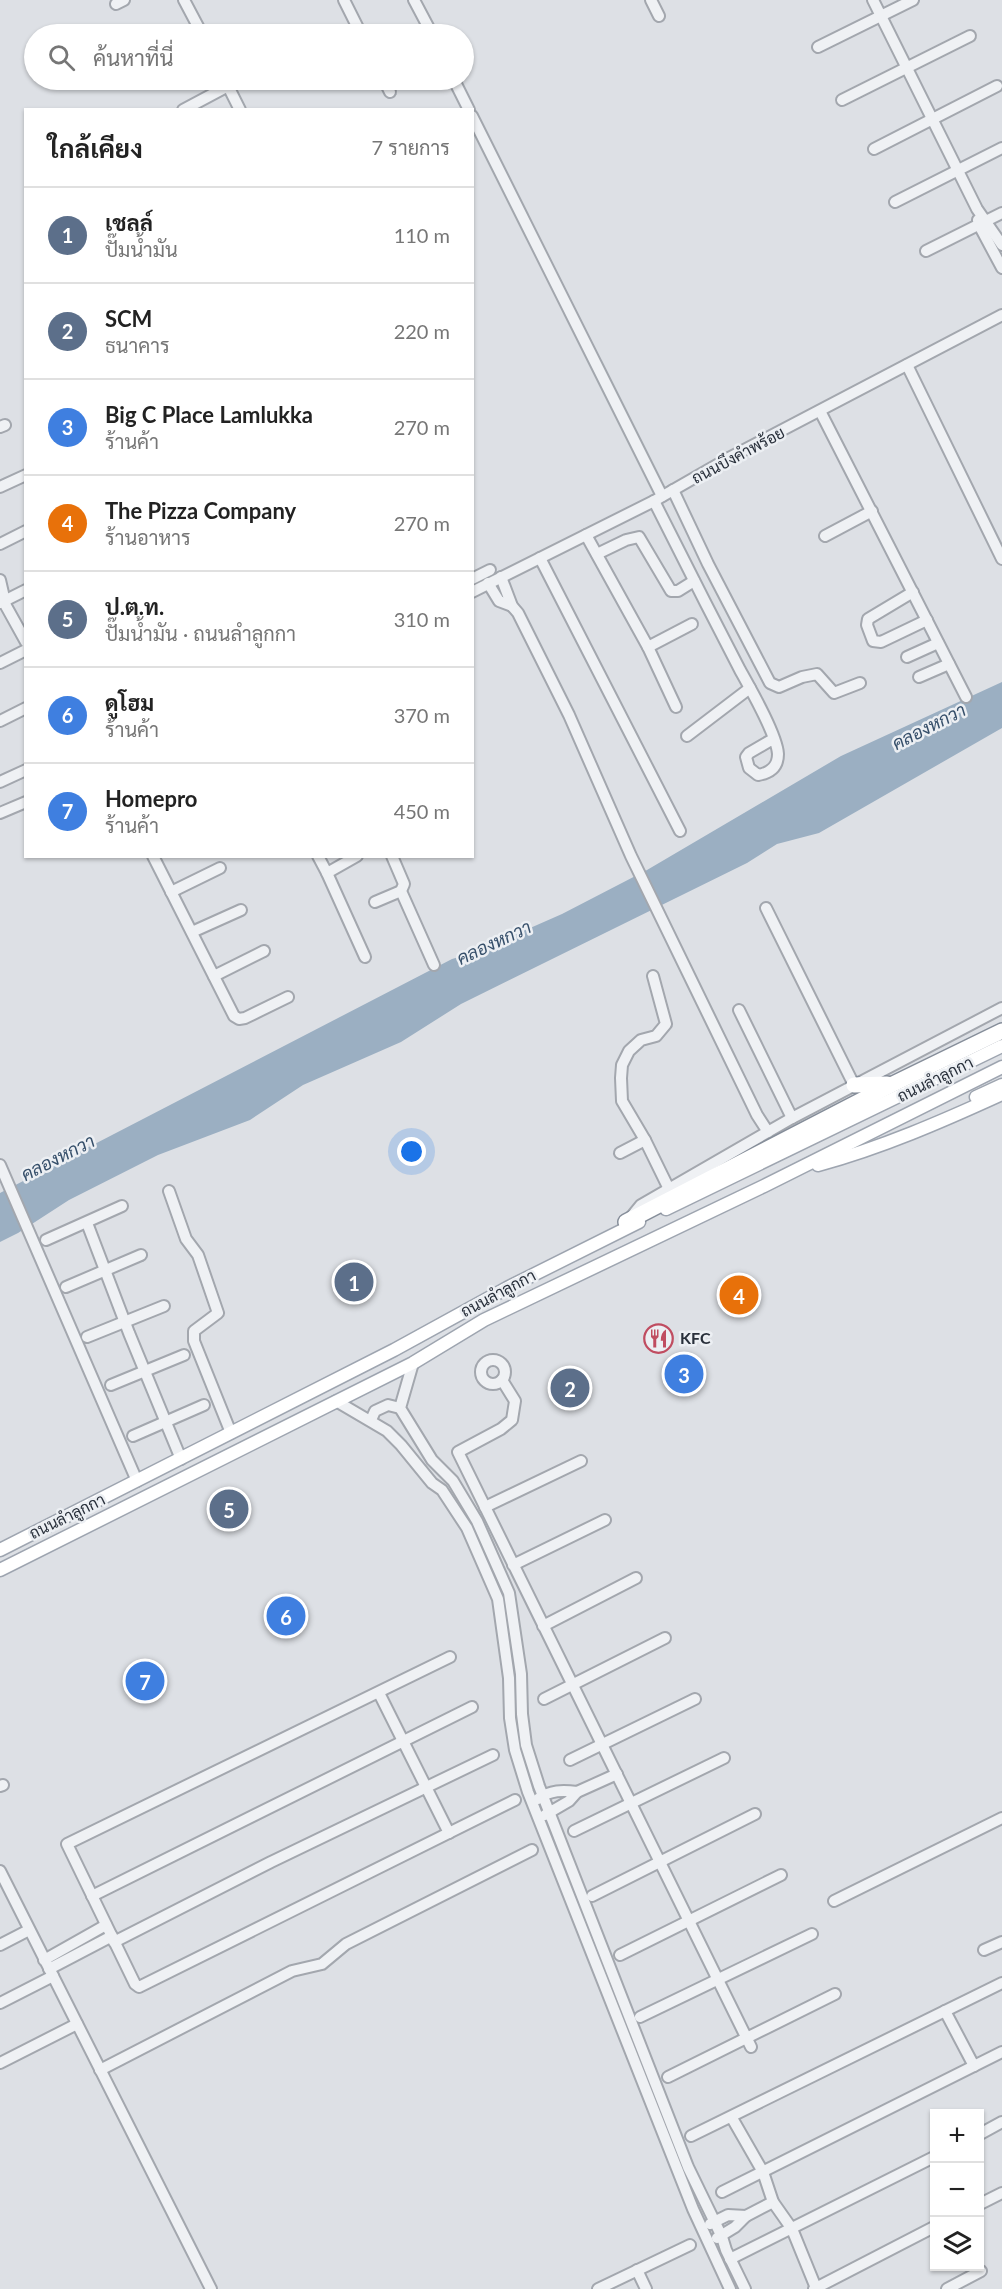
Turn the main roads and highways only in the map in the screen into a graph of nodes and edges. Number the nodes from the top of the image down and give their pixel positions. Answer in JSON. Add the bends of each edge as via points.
{"nodes":[{"id":1,"x":1002,"y":1031,"type":"edge"},
{"id":2,"x":1002,"y":1046,"type":"edge"},
{"id":3,"x":1002,"y":1067,"type":"edge"},
{"id":4,"x":893,"y":1084,"type":"junction"},
{"id":5,"x":854,"y":1085,"type":"road end"},
{"id":6,"x":1002,"y":1085,"type":"edge"},
{"id":7,"x":1002,"y":1094,"type":"edge"},
{"id":8,"x":840,"y":1159,"type":"junction"},
{"id":9,"x":792,"y":1172,"type":"junction"},
{"id":10,"x":626,"y":1222,"type":"joint"},
{"id":11,"x":609,"y":1237,"type":"junction"},
{"id":12,"x":0,"y":1550,"type":"edge"},
{"id":13,"x":0,"y":1570,"type":"edge"}],
"edges":[{"from":1,"to":4,"type":"highway"},
{"from":2,"to":11,"type":"main road","name":"ถนนลำลูกกา"},
{"from":3,"to":9,"type":"main road","name":"ถนนลำลูกกา"},
{"from":4,"to":5,"type":"highway"},
{"from":4,"to":10,"type":"highway"},
{"from":6,"to":8,"type":"main road"},
{"from":7,"to":8,"type":"main road"},
{"from":8,"to":9,"type":"main road"},
{"from":9,"to":13,"type":"main road","name":"ถนนลำลูกกา","via":[[484,1320],[413,1363]]},
{"from":10,"to":11,"type":"main road"},
{"from":11,"to":12,"type":"main road","name":"ถนนลำลูกกา"}]}
